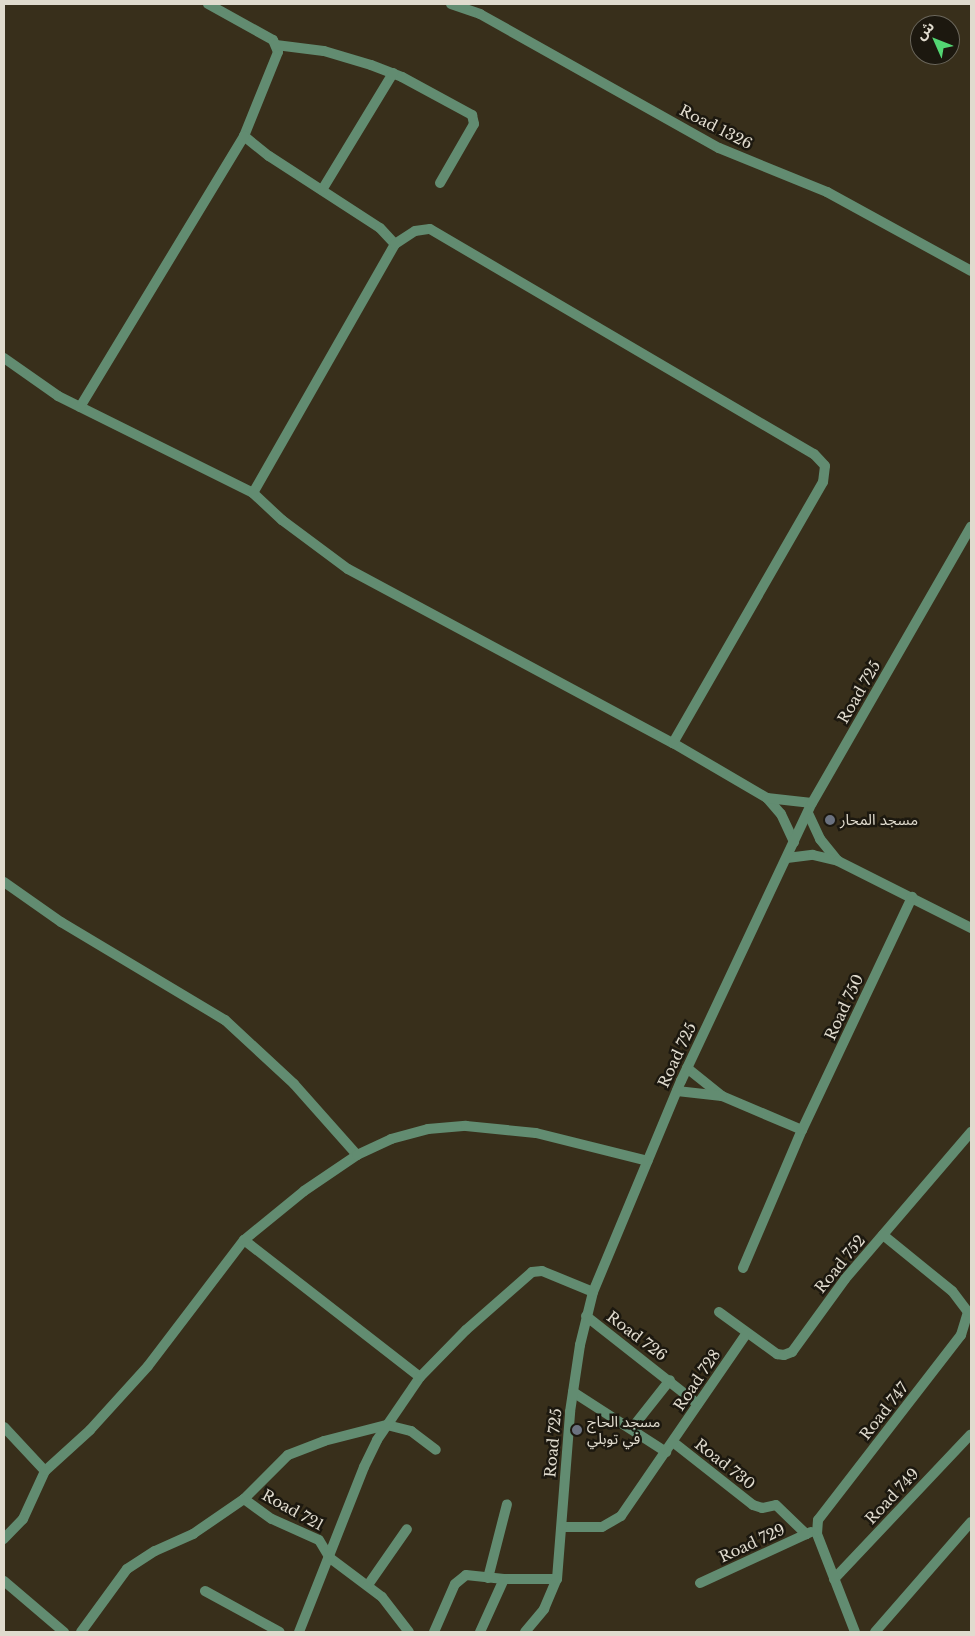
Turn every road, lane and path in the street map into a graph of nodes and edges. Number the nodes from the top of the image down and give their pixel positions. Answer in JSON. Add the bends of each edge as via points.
{"nodes":[{"id":1,"x":208,"y":4,"type":"edge"},
{"id":2,"x":450,"y":4,"type":"edge"},
{"id":3,"x":276,"y":45,"type":"junction"},
{"id":4,"x":393,"y":73,"type":"junction"},
{"id":5,"x":244,"y":136,"type":"junction"},
{"id":6,"x":440,"y":183,"type":"dead end"},
{"id":7,"x":322,"y":190,"type":"junction"},
{"id":8,"x":395,"y":244,"type":"junction"},
{"id":9,"x":971,"y":271,"type":"edge"},
{"id":10,"x":4,"y":358,"type":"edge"},
{"id":11,"x":80,"y":407,"type":"junction"},
{"id":12,"x":253,"y":493,"type":"junction"},
{"id":13,"x":971,"y":527,"type":"edge"},
{"id":14,"x":674,"y":743,"type":"junction"},
{"id":15,"x":768,"y":798,"type":"junction"},
{"id":16,"x":810,"y":808,"type":"junction"},
{"id":17,"x":794,"y":842,"type":"junction"},
{"id":18,"x":786,"y":858,"type":"junction"},
{"id":19,"x":838,"y":861,"type":"junction"},
{"id":20,"x":4,"y":882,"type":"edge"},
{"id":21,"x":912,"y":897,"type":"junction"},
{"id":22,"x":971,"y":928,"type":"edge"},
{"id":23,"x":687,"y":1068,"type":"junction"},
{"id":24,"x":677,"y":1091,"type":"junction"},
{"id":25,"x":722,"y":1096,"type":"junction"},
{"id":26,"x":802,"y":1130,"type":"junction"},
{"id":27,"x":971,"y":1132,"type":"edge"},
{"id":28,"x":357,"y":1155,"type":"junction"},
{"id":29,"x":648,"y":1161,"type":"junction"},
{"id":30,"x":883,"y":1235,"type":"junction"},
{"id":31,"x":244,"y":1240,"type":"junction"},
{"id":32,"x":744,"y":1268,"type":"dead end"},
{"id":33,"x":593,"y":1292,"type":"junction"},
{"id":34,"x":969,"y":1311,"type":"edge"},
{"id":35,"x":719,"y":1312,"type":"dead end"},
{"id":36,"x":586,"y":1316,"type":"junction"},
{"id":37,"x":747,"y":1332,"type":"junction"},
{"id":38,"x":420,"y":1376,"type":"junction"},
{"id":39,"x":670,"y":1380,"type":"junction"},
{"id":40,"x":573,"y":1392,"type":"junction"},
{"id":41,"x":698,"y":1404,"type":"junction"},
{"id":42,"x":387,"y":1425,"type":"junction"},
{"id":43,"x":4,"y":1427,"type":"edge"},
{"id":44,"x":632,"y":1428,"type":"junction"},
{"id":45,"x":971,"y":1434,"type":"edge"},
{"id":46,"x":672,"y":1442,"type":"junction"},
{"id":47,"x":436,"y":1450,"type":"dead end"},
{"id":48,"x":666,"y":1452,"type":"junction"},
{"id":49,"x":45,"y":1471,"type":"junction"},
{"id":50,"x":244,"y":1499,"type":"junction"},
{"id":51,"x":507,"y":1504,"type":"dead end"},
{"id":52,"x":971,"y":1522,"type":"edge"},
{"id":53,"x":563,"y":1527,"type":"junction"},
{"id":54,"x":407,"y":1529,"type":"dead end"},
{"id":55,"x":816,"y":1529,"type":"junction"},
{"id":56,"x":806,"y":1534,"type":"junction"},
{"id":57,"x":4,"y":1539,"type":"edge"},
{"id":58,"x":330,"y":1558,"type":"junction"},
{"id":59,"x":488,"y":1578,"type":"junction"},
{"id":60,"x":504,"y":1579,"type":"junction"},
{"id":61,"x":557,"y":1579,"type":"junction"},
{"id":62,"x":834,"y":1579,"type":"junction"},
{"id":63,"x":4,"y":1581,"type":"edge"},
{"id":64,"x":700,"y":1583,"type":"dead end"},
{"id":65,"x":368,"y":1584,"type":"junction"},
{"id":66,"x":205,"y":1591,"type":"dead end"},
{"id":67,"x":64,"y":1632,"type":"edge"},
{"id":68,"x":81,"y":1632,"type":"edge"},
{"id":69,"x":280,"y":1632,"type":"edge"},
{"id":70,"x":299,"y":1632,"type":"edge"},
{"id":71,"x":409,"y":1632,"type":"edge"},
{"id":72,"x":434,"y":1632,"type":"edge"},
{"id":73,"x":480,"y":1632,"type":"edge"},
{"id":74,"x":526,"y":1632,"type":"edge"},
{"id":75,"x":855,"y":1632,"type":"edge"},
{"id":76,"x":875,"y":1632,"type":"edge"}],
"edges":[{"from":1,"to":3,"type":"street"},
{"from":2,"to":9,"type":"street","name":"Road 1326","via":[[480,14],[719,148],[820,188]]},
{"from":3,"to":4,"type":"street","via":[[324,51]]},
{"from":3,"to":5,"type":"street","via":[[278,59],[245,127]]},
{"from":4,"to":6,"type":"street","via":[[468,112],[474,120]]},
{"from":4,"to":7,"type":"street"},
{"from":5,"to":7,"type":"street"},
{"from":5,"to":11,"type":"street"},
{"from":7,"to":8,"type":"street","via":[[380,228]]},
{"from":8,"to":12,"type":"street"},
{"from":8,"to":14,"type":"street","via":[[415,231],[430,229],[443,235],[814,454],[825,466],[823,482]]},
{"from":10,"to":11,"type":"street","via":[[58,396]]},
{"from":11,"to":12,"type":"street"},
{"from":12,"to":14,"type":"street","via":[[282,520],[348,569]]},
{"from":13,"to":16,"type":"street","name":"Road 725"},
{"from":14,"to":15,"type":"street"},
{"from":15,"to":16,"type":"street"},
{"from":15,"to":17,"type":"street","via":[[784,819]]},
{"from":16,"to":17,"type":"street","name":"Road 725"},
{"from":16,"to":19,"type":"street","via":[[820,839]]},
{"from":17,"to":18,"type":"street","name":"Road 725"},
{"from":18,"to":19,"type":"street","via":[[812,855]]},
{"from":18,"to":23,"type":"street","name":"Road 725"},
{"from":19,"to":21,"type":"street"},
{"from":20,"to":28,"type":"street","via":[[61,922],[225,1020],[294,1084]]},
{"from":21,"to":22,"type":"street"},
{"from":21,"to":26,"type":"street","name":"Road 750"},
{"from":23,"to":24,"type":"street","name":"Road 725"},
{"from":23,"to":25,"type":"street"},
{"from":24,"to":25,"type":"street"},
{"from":24,"to":29,"type":"street","name":"Road 725"},
{"from":25,"to":26,"type":"street"},
{"from":26,"to":32,"type":"street","name":"Road 750"},
{"from":27,"to":30,"type":"street","name":"Road 752"},
{"from":28,"to":29,"type":"street","via":[[391,1139],[428,1128],[466,1126],[536,1133]]},
{"from":28,"to":31,"type":"street","via":[[304,1191]]},
{"from":29,"to":33,"type":"street","name":"Road 725"},
{"from":30,"to":34,"type":"street","name":"Road 747","via":[[952,1292]]},
{"from":30,"to":37,"type":"street","name":"Road 752","via":[[792,1352],[784,1356],[777,1354]]},
{"from":31,"to":38,"type":"street"},
{"from":31,"to":49,"type":"street","via":[[148,1366],[90,1430]]},
{"from":33,"to":36,"type":"street","name":"Road 725"},
{"from":33,"to":38,"type":"street","via":[[542,1271],[532,1272]]},
{"from":34,"to":55,"type":"street","name":"Road 747","via":[[961,1335],[821,1516]]},
{"from":35,"to":37,"type":"street","name":"Road 752"},
{"from":36,"to":39,"type":"street","name":"Road 726"},
{"from":36,"to":40,"type":"street","name":"Road 725"},
{"from":37,"to":41,"type":"street","name":"Road 728"},
{"from":38,"to":42,"type":"street"},
{"from":39,"to":41,"type":"street","name":"Road 726"},
{"from":39,"to":44,"type":"street","name":"Road 726"},
{"from":40,"to":44,"type":"street"},
{"from":40,"to":53,"type":"street","name":"Road 725"},
{"from":41,"to":46,"type":"street","name":"Road 728"},
{"from":42,"to":47,"type":"street","via":[[411,1431]]},
{"from":42,"to":50,"type":"street","via":[[324,1441],[288,1455]]},
{"from":42,"to":58,"type":"street","via":[[364,1467]]},
{"from":43,"to":49,"type":"street"},
{"from":44,"to":48,"type":"street"},
{"from":45,"to":62,"type":"street","name":"Road 749"},
{"from":46,"to":48,"type":"street","name":"Road 728"},
{"from":46,"to":56,"type":"street","name":"Road 730","via":[[756,1507],[771,1504],[779,1507]]},
{"from":48,"to":53,"type":"street","name":"Road 728","via":[[616,1521],[594,1529]]},
{"from":49,"to":57,"type":"street","via":[[23,1519]]},
{"from":50,"to":58,"type":"street","name":"Road 721","via":[[272,1518],[310,1534],[325,1547]]},
{"from":50,"to":68,"type":"street","via":[[193,1534],[137,1561],[118,1579]]},
{"from":51,"to":59,"type":"street"},
{"from":52,"to":76,"type":"street"},
{"from":53,"to":61,"type":"street","name":"Road 725"},
{"from":54,"to":65,"type":"street"},
{"from":55,"to":56,"type":"street","name":"Road 729"},
{"from":55,"to":62,"type":"street"},
{"from":56,"to":64,"type":"street","name":"Road 729"},
{"from":58,"to":65,"type":"street","name":"Road 721"},
{"from":58,"to":70,"type":"street"},
{"from":59,"to":60,"type":"street"},
{"from":59,"to":72,"type":"street","via":[[473,1575],[460,1579]]},
{"from":60,"to":61,"type":"street"},
{"from":60,"to":73,"type":"street"},
{"from":61,"to":74,"type":"street","name":"Road 725","via":[[544,1610]]},
{"from":62,"to":75,"type":"street"},
{"from":63,"to":67,"type":"street"},
{"from":65,"to":71,"type":"street","name":"Road 721","via":[[395,1611]]},
{"from":66,"to":69,"type":"street"}]}
